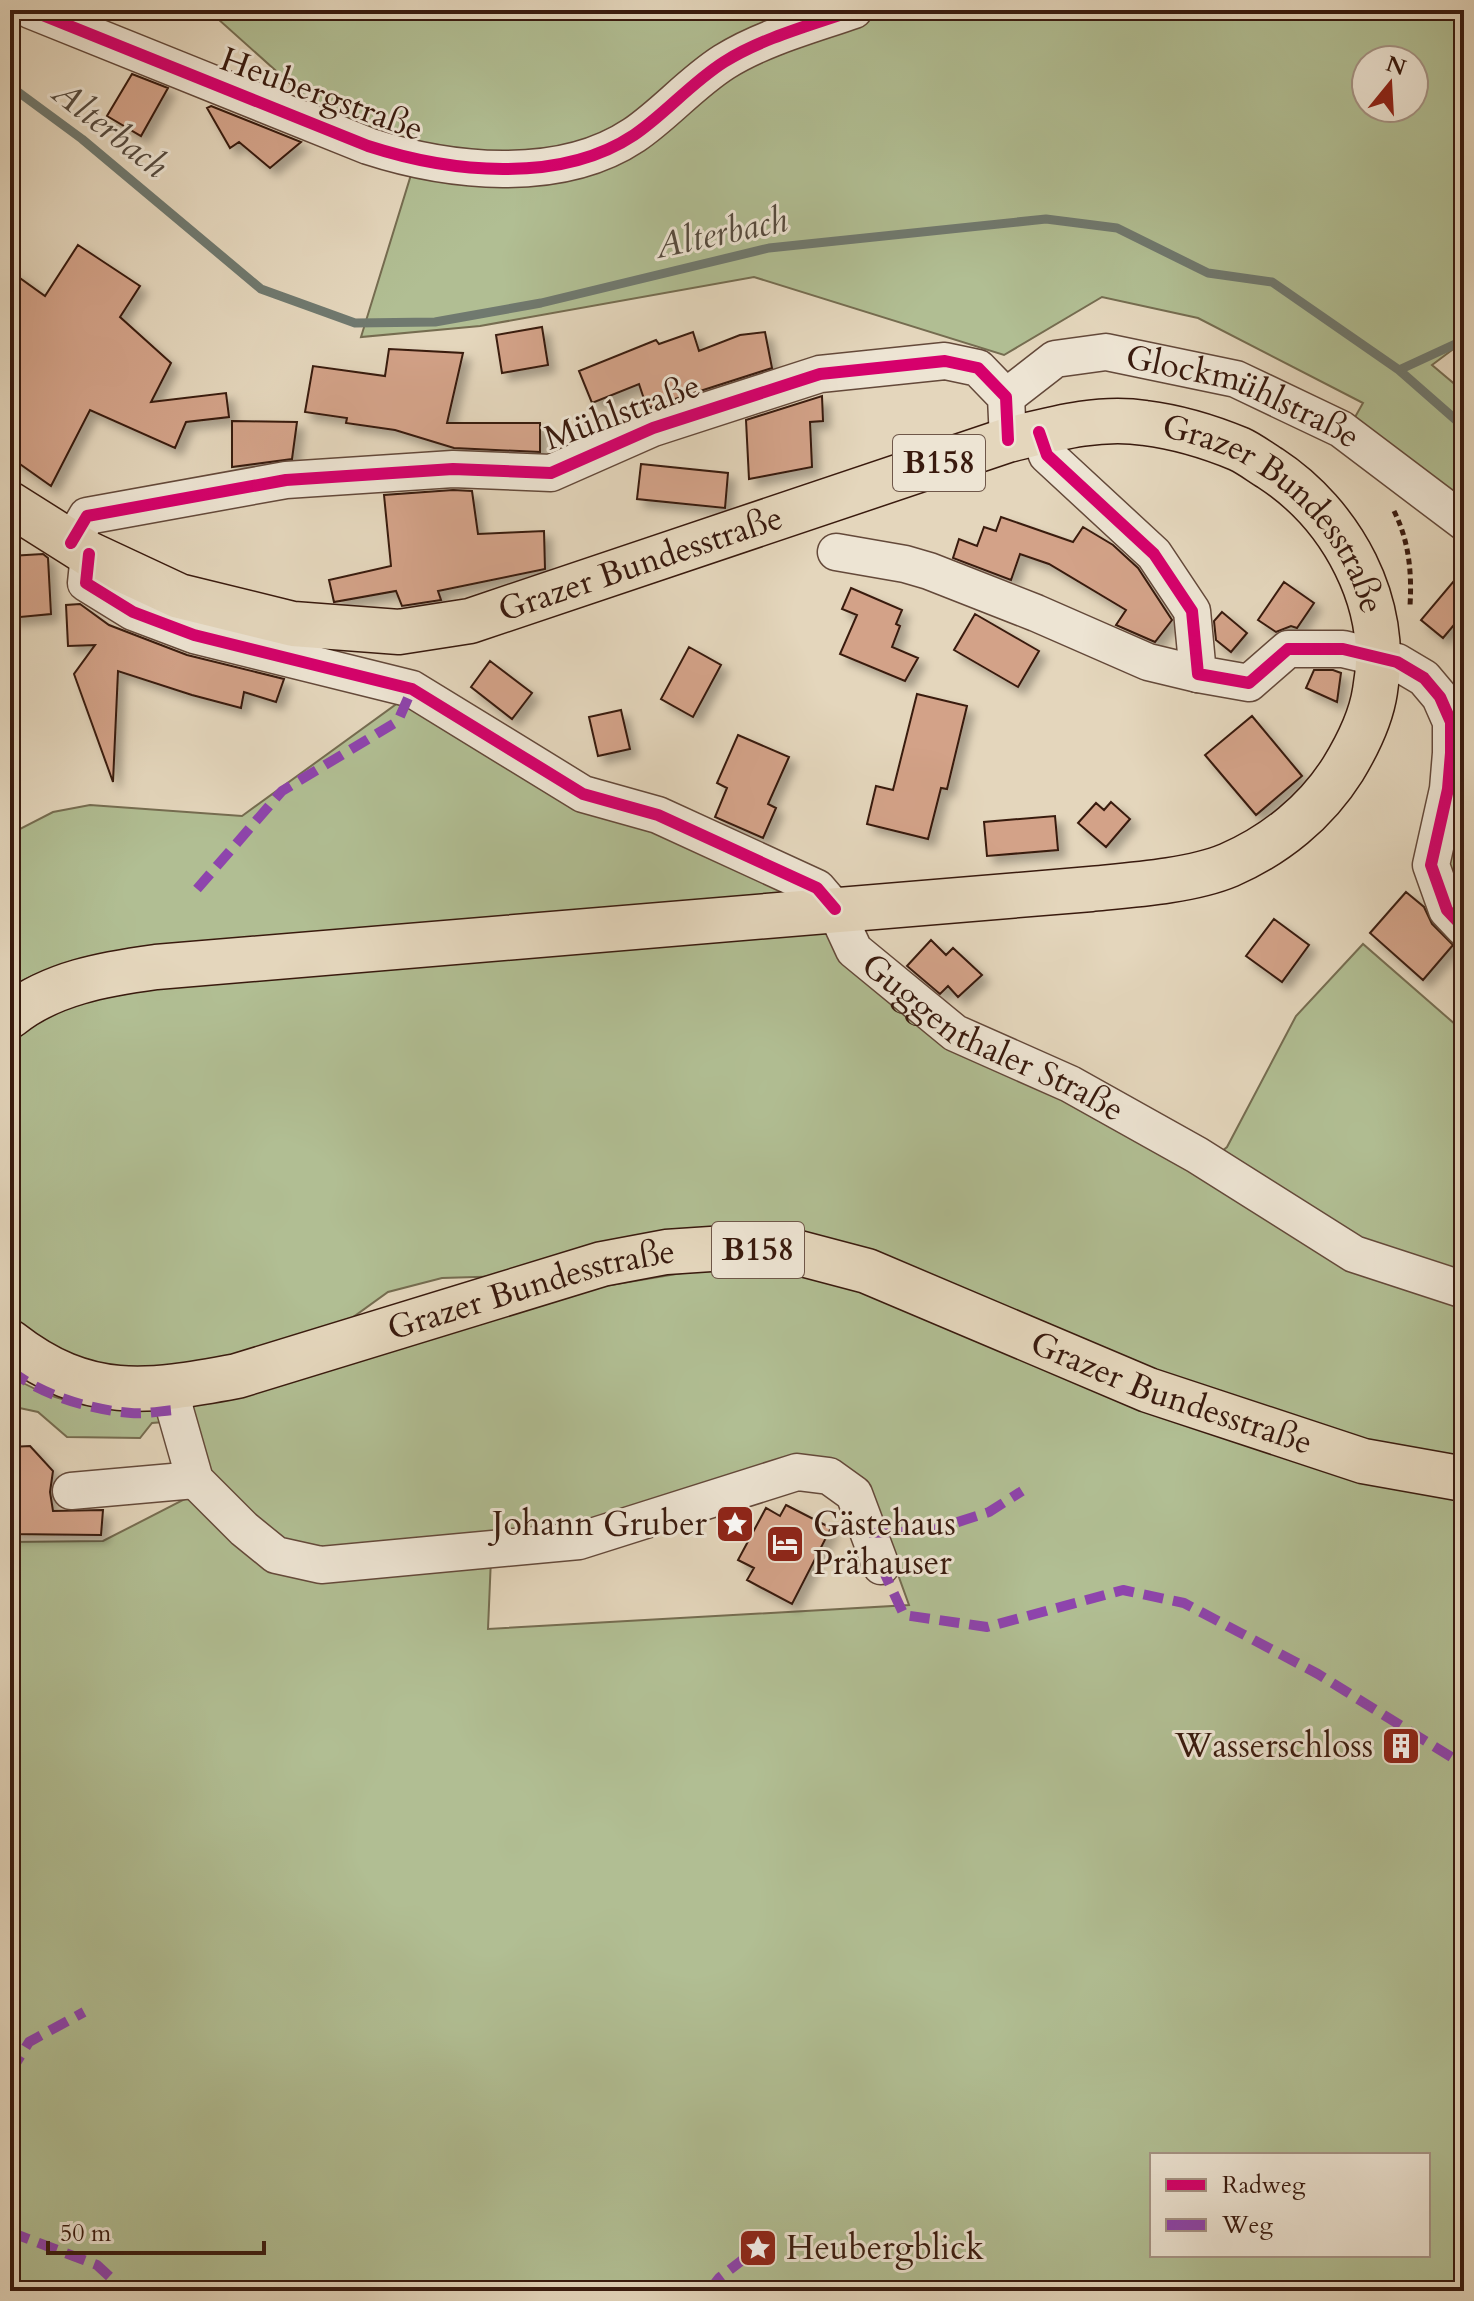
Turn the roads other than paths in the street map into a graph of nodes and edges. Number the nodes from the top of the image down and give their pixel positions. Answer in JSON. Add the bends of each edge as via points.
{"nodes":[{"id":1,"x":30,"y":10,"type":"edge"},
{"id":2,"x":854,"y":10,"type":"edge"},
{"id":3,"x":1006,"y":397,"type":"junction"},
{"id":4,"x":1024,"y":436,"type":"junction"},
{"id":5,"x":13,"y":507,"type":"edge"},
{"id":6,"x":1464,"y":522,"type":"edge"},
{"id":7,"x":80,"y":549,"type":"junction"},
{"id":8,"x":836,"y":552,"type":"dead end"},
{"id":9,"x":1377,"y":656,"type":"junction"},
{"id":10,"x":1198,"y":674,"type":"junction"},
{"id":11,"x":1456,"y":792,"type":"edge"},
{"id":12,"x":835,"y":909,"type":"junction"},
{"id":13,"x":1464,"y":928,"type":"edge"},
{"id":14,"x":10,"y":1016,"type":"edge"},
{"id":15,"x":1464,"y":1290,"type":"edge"},
{"id":16,"x":10,"y":1342,"type":"edge"},
{"id":17,"x":174,"y":1388,"type":"junction"},
{"id":18,"x":1464,"y":1479,"type":"edge"},
{"id":19,"x":195,"y":1480,"type":"junction"},
{"id":20,"x":71,"y":1491,"type":"dead end"},
{"id":21,"x":881,"y":1566,"type":"dead end"}],
"edges":[{"from":1,"to":2,"type":"street","name":"Heubergstraße","via":[[368,146],[409,159],[493,168],[537,168],[606,149],[633,136],[724,62]]},
{"from":3,"to":4,"type":"street"},
{"from":3,"to":6,"type":"street","name":"Glockmühlstraße","via":[[1055,359],[1106,352],[1236,379],[1341,429]]},
{"from":3,"to":7,"type":"street","name":"Mühlstraße","via":[[978,368],[945,361],[820,374],[653,428],[551,473],[453,469],[286,480],[87,516]]},
{"from":4,"to":7,"type":"main road","name":"Grazer Bundesstraße","number":"B158","via":[[470,621],[399,632],[293,624],[179,596]]},
{"from":4,"to":9,"type":"main road","name":"Grazer Bundesstraße","number":"B158","via":[[1095,421],[1144,422],[1241,450],[1293,483],[1333,525],[1362,577],[1376,627]]},
{"from":4,"to":10,"type":"street","via":[[1154,554],[1192,611]]},
{"from":5,"to":7,"type":"main road","name":"Grazer Bundesstraße","number":"B158"},
{"from":7,"to":12,"type":"street","name":"Guggenthaler Straße","via":[[86,583],[133,612],[194,635],[412,689],[583,794],[658,815],[817,888]]},
{"from":8,"to":10,"type":"street","via":[[929,571],[1148,662]]},
{"from":9,"to":10,"type":"street","via":[[1343,649],[1288,649],[1249,683]]},
{"from":9,"to":11,"type":"street","via":[[1424,678],[1440,697],[1451,722]]},
{"from":9,"to":12,"type":"main road","name":"Grazer Bundesstraße","number":"B158","via":[[1375,692],[1357,746],[1327,794],[1279,838],[1227,866],[1157,882]]},
{"from":11,"to":13,"type":"street","via":[[1431,865],[1447,910]]},
{"from":12,"to":14,"type":"main road","name":"Grazer Bundesstraße","number":"B158","via":[[156,967],[97,976],[29,1001]]},
{"from":12,"to":15,"type":"street","name":"Guggenthaler Straße","via":[[854,950],[955,1033],[1070,1084],[1197,1155],[1354,1254]]},
{"from":16,"to":17,"type":"main road","name":"Grazer Bundesstraße","number":"B158","via":[[37,1363],[82,1382],[124,1390]]},
{"from":17,"to":18,"type":"main road","name":"Grazer Bundesstraße","number":"B158","via":[[237,1376],[602,1264],[666,1252],[781,1251],[867,1271],[1148,1390],[1363,1461]]},
{"from":17,"to":19,"type":"street"},
{"from":19,"to":20,"type":"street"},
{"from":19,"to":21,"type":"street","via":[[276,1555],[321,1565],[579,1541],[797,1472],[829,1476],[854,1494]]}]}
